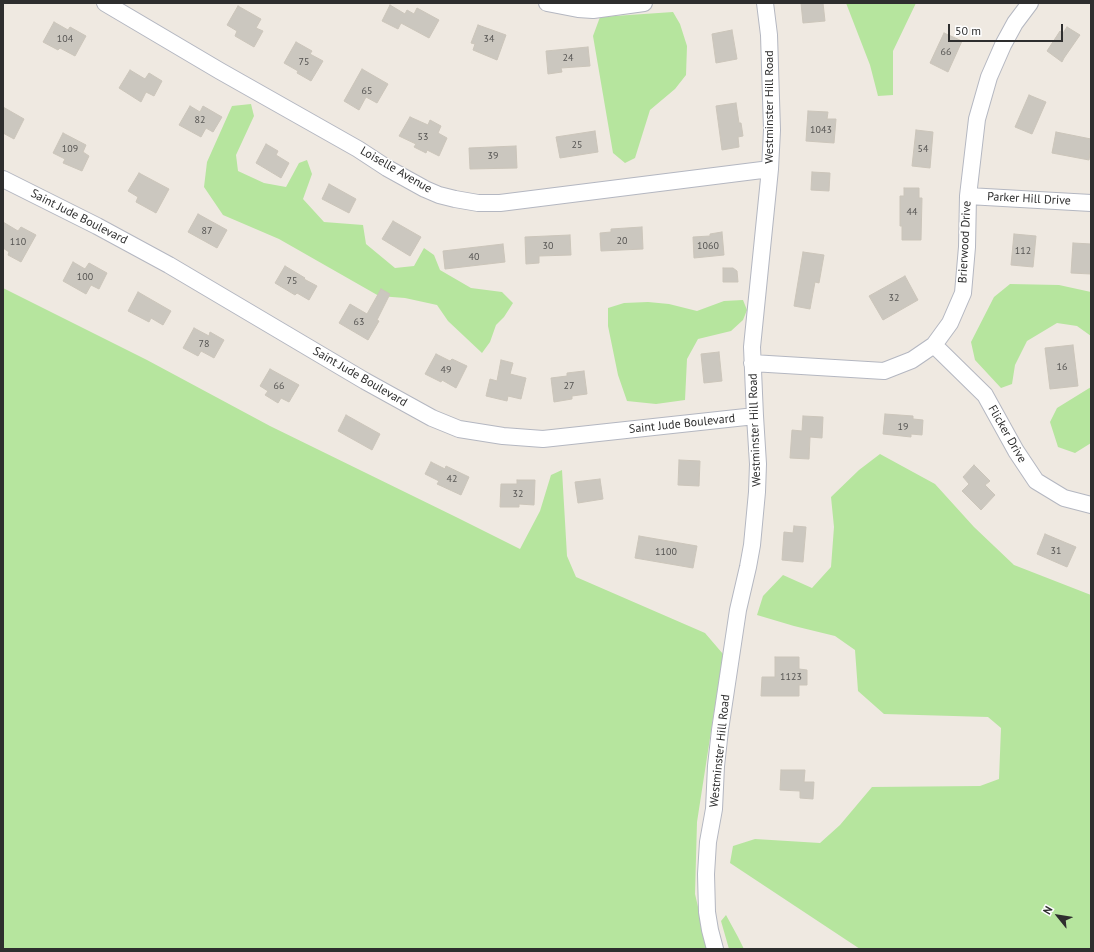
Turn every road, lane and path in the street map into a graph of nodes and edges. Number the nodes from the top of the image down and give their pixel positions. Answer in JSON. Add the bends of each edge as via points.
{"nodes":[{"id":1,"x":105,"y":3,"type":"edge"},
{"id":2,"x":547,"y":3,"type":"edge"},
{"id":3,"x":644,"y":3,"type":"edge"},
{"id":4,"x":765,"y":3,"type":"edge"},
{"id":5,"x":1030,"y":3,"type":"edge"},
{"id":6,"x":770,"y":169,"type":"junction"},
{"id":7,"x":3,"y":178,"type":"edge"},
{"id":8,"x":968,"y":196,"type":"junction"},
{"id":9,"x":1091,"y":203,"type":"edge"},
{"id":10,"x":934,"y":345,"type":"junction"},
{"id":11,"x":752,"y":363,"type":"junction"},
{"id":12,"x":755,"y":416,"type":"junction"},
{"id":13,"x":1091,"y":505,"type":"edge"},
{"id":14,"x":715,"y":949,"type":"edge"}],
"edges":[{"from":1,"to":6,"type":"street","name":"Loiselle Avenue","via":[[425,189],[455,199],[500,203]]},
{"from":2,"to":3,"type":"street","via":[[593,10]]},
{"from":4,"to":6,"type":"street","name":"Westminster Hill Road","via":[[771,60]]},
{"from":5,"to":8,"type":"street","name":"Brierwood Drive","via":[[1015,23],[989,77],[977,119]]},
{"from":6,"to":11,"type":"street","name":"Westminster Hill Road"},
{"from":7,"to":12,"type":"street","name":"Saint Jude Boulevard","via":[[104,229],[365,381],[432,418],[459,429],[544,439]]},
{"from":8,"to":9,"type":"street","name":"Parker Hill Drive"},
{"from":8,"to":10,"type":"street","name":"Brierwood Drive","via":[[967,247],[962,293],[950,323]]},
{"from":10,"to":11,"type":"street","name":"Brierwood Drive","via":[[912,360],[884,371]]},
{"from":10,"to":13,"type":"street","name":"Flicker Drive","via":[[985,396],[1036,481],[1064,498]]},
{"from":11,"to":12,"type":"street","name":"Westminster Hill Road"},
{"from":12,"to":14,"type":"street","name":"Westminster Hill Road","via":[[758,464],[752,545],[737,617],[720,730],[706,874],[707,912]]}]}
